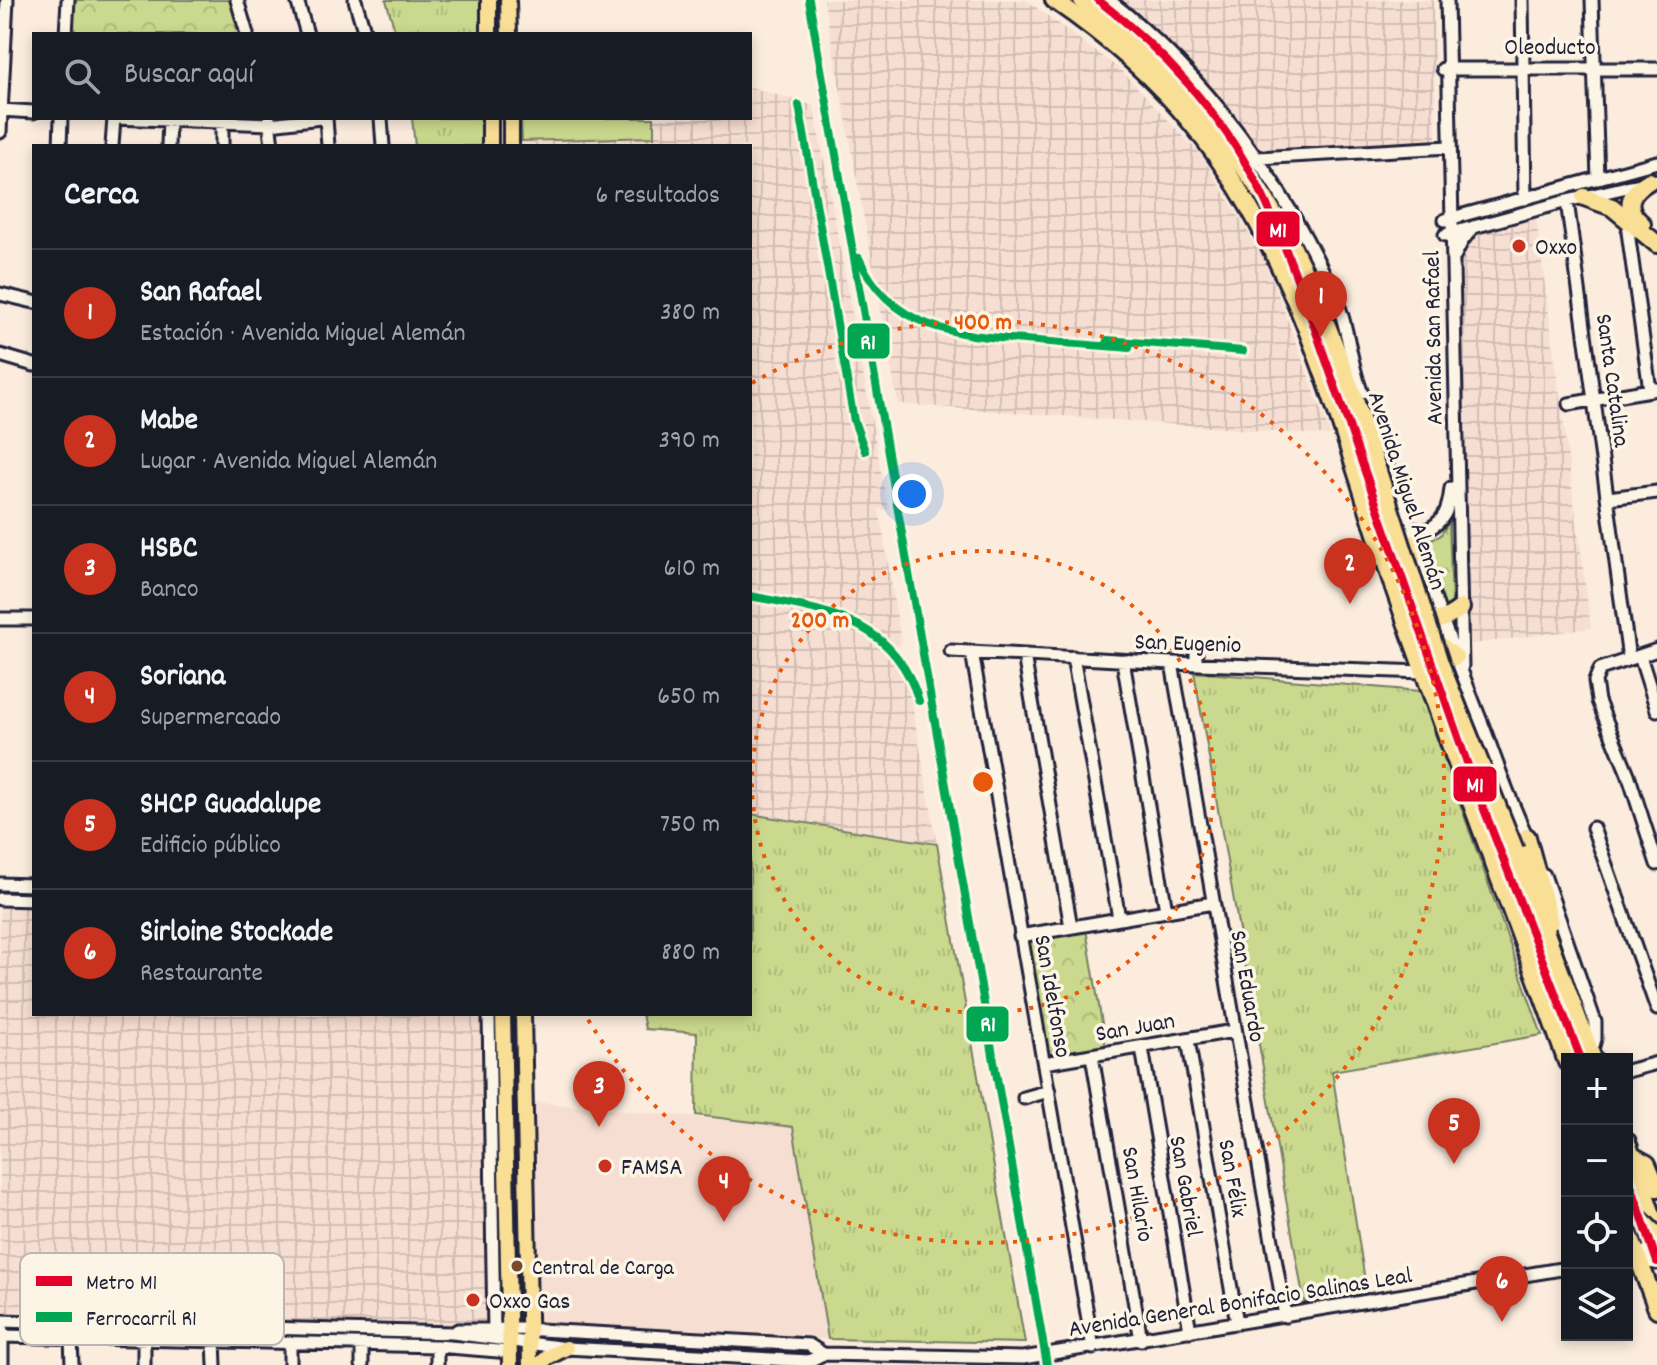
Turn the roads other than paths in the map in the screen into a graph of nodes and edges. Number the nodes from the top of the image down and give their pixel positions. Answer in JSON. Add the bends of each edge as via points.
{"nodes":[{"id":1,"x":7,"y":0,"type":"edge"},
{"id":2,"x":68,"y":0,"type":"edge"},
{"id":3,"x":237,"y":0,"type":"edge"},
{"id":4,"x":297,"y":0,"type":"edge"},
{"id":5,"x":355,"y":0,"type":"edge"},
{"id":6,"x":489,"y":0,"type":"edge"},
{"id":7,"x":508,"y":0,"type":"edge"},
{"id":8,"x":1045,"y":0,"type":"edge"},
{"id":9,"x":1054,"y":0,"type":"edge"},
{"id":10,"x":1109,"y":0,"type":"edge"},
{"id":11,"x":1441,"y":0,"type":"edge"},
{"id":12,"x":1447,"y":0,"type":"edge"},
{"id":13,"x":1522,"y":0,"type":"edge"},
{"id":14,"x":1592,"y":0,"type":"edge"},
{"id":15,"x":1075,"y":5,"type":"edge"},
{"id":16,"x":66,"y":32,"type":"edge"},
{"id":17,"x":246,"y":32,"type":"edge"},
{"id":18,"x":306,"y":32,"type":"edge"},
{"id":19,"x":364,"y":32,"type":"edge"},
{"id":20,"x":489,"y":32,"type":"edge"},
{"id":21,"x":509,"y":32,"type":"edge"},
{"id":22,"x":1445,"y":68,"type":"junction"},
{"id":23,"x":1524,"y":68,"type":"junction"},
{"id":24,"x":1592,"y":68,"type":"junction"},
{"id":25,"x":1657,"y":69,"type":"edge"},
{"id":26,"x":1,"y":110,"type":"edge"},
{"id":27,"x":32,"y":112,"type":"edge"},
{"id":28,"x":61,"y":120,"type":"edge"},
{"id":29,"x":114,"y":120,"type":"edge"},
{"id":30,"x":169,"y":120,"type":"edge"},
{"id":31,"x":182,"y":120,"type":"edge"},
{"id":32,"x":323,"y":120,"type":"edge"},
{"id":33,"x":381,"y":120,"type":"edge"},
{"id":34,"x":490,"y":120,"type":"edge"},
{"id":35,"x":511,"y":120,"type":"edge"},
{"id":36,"x":270,"y":121,"type":"edge"},
{"id":37,"x":222,"y":123,"type":"junction"},
{"id":38,"x":0,"y":132,"type":"edge"},
{"id":39,"x":60,"y":144,"type":"edge"},
{"id":40,"x":112,"y":144,"type":"edge"},
{"id":41,"x":168,"y":144,"type":"edge"},
{"id":42,"x":222,"y":144,"type":"edge"},
{"id":43,"x":272,"y":144,"type":"edge"},
{"id":44,"x":328,"y":144,"type":"edge"},
{"id":45,"x":383,"y":144,"type":"edge"},
{"id":46,"x":490,"y":144,"type":"edge"},
{"id":47,"x":511,"y":144,"type":"edge"},
{"id":48,"x":1446,"y":147,"type":"junction"},
{"id":49,"x":1258,"y":158,"type":"junction"},
{"id":50,"x":1657,"y":162,"type":"edge"},
{"id":51,"x":1598,"y":179,"type":"junction"},
{"id":52,"x":1653,"y":181,"type":"edge"},
{"id":53,"x":1450,"y":194,"type":"junction"},
{"id":54,"x":1584,"y":197,"type":"junction"},
{"id":55,"x":1525,"y":199,"type":"junction"},
{"id":56,"x":1567,"y":201,"type":"junction"},
{"id":57,"x":1467,"y":214,"type":"junction"},
{"id":58,"x":1448,"y":219,"type":"junction"},
{"id":59,"x":1473,"y":227,"type":"junction"},
{"id":60,"x":1646,"y":232,"type":"edge"},
{"id":61,"x":1448,"y":235,"type":"junction"},
{"id":62,"x":1452,"y":264,"type":"junction"},
{"id":63,"x":0,"y":294,"type":"edge"},
{"id":64,"x":32,"y":302,"type":"edge"},
{"id":65,"x":0,"y":355,"type":"edge"},
{"id":66,"x":32,"y":364,"type":"edge"},
{"id":67,"x":1654,"y":389,"type":"edge"},
{"id":68,"x":1357,"y":392,"type":"junction"},
{"id":69,"x":1595,"y":400,"type":"junction"},
{"id":70,"x":1569,"y":404,"type":"dead end"},
{"id":71,"x":1348,"y":443,"type":"junction"},
{"id":72,"x":1657,"y":492,"type":"edge"},
{"id":73,"x":1608,"y":498,"type":"junction"},
{"id":74,"x":1412,"y":536,"type":"junction"},
{"id":75,"x":1395,"y":564,"type":"junction"},
{"id":76,"x":1461,"y":608,"type":"junction"},
{"id":77,"x":0,"y":619,"type":"edge"},
{"id":78,"x":32,"y":619,"type":"edge"},
{"id":79,"x":1442,"y":620,"type":"junction"},
{"id":80,"x":1196,"y":648,"type":"dead end"},
{"id":81,"x":1657,"y":650,"type":"edge"},
{"id":82,"x":951,"y":651,"type":"dead end"},
{"id":83,"x":972,"y":652,"type":"junction"},
{"id":84,"x":1024,"y":655,"type":"junction"},
{"id":85,"x":1073,"y":657,"type":"junction"},
{"id":86,"x":1455,"y":657,"type":"junction"},
{"id":87,"x":1634,"y":658,"type":"junction"},
{"id":88,"x":1123,"y":661,"type":"junction"},
{"id":89,"x":1172,"y":663,"type":"junction"},
{"id":90,"x":1196,"y":664,"type":"junction"},
{"id":91,"x":1424,"y":672,"type":"junction"},
{"id":92,"x":1462,"y":675,"type":"junction"},
{"id":93,"x":1656,"y":707,"type":"edge"},
{"id":94,"x":1593,"y":828,"type":"dead end"},
{"id":95,"x":1527,"y":837,"type":"junction"},
{"id":96,"x":1657,"y":864,"type":"edge"},
{"id":97,"x":0,"y":884,"type":"edge"},
{"id":98,"x":32,"y":885,"type":"edge"},
{"id":99,"x":0,"y":899,"type":"edge"},
{"id":100,"x":32,"y":900,"type":"edge"},
{"id":101,"x":1213,"y":903,"type":"junction"},
{"id":102,"x":1166,"y":910,"type":"junction"},
{"id":103,"x":1119,"y":918,"type":"junction"},
{"id":104,"x":1071,"y":927,"type":"junction"},
{"id":105,"x":1020,"y":936,"type":"junction"},
{"id":106,"x":1525,"y":947,"type":"junction"},
{"id":107,"x":1550,"y":948,"type":"junction"},
{"id":108,"x":1657,"y":1009,"type":"edge"},
{"id":109,"x":489,"y":1016,"type":"edge"},
{"id":110,"x":503,"y":1016,"type":"edge"},
{"id":111,"x":523,"y":1016,"type":"edge"},
{"id":112,"x":1234,"y":1031,"type":"junction"},
{"id":113,"x":1188,"y":1040,"type":"junction"},
{"id":114,"x":1142,"y":1048,"type":"junction"},
{"id":115,"x":1564,"y":1053,"type":"edge"},
{"id":116,"x":1584,"y":1053,"type":"edge"},
{"id":117,"x":1586,"y":1053,"type":"edge"},
{"id":118,"x":1588,"y":1053,"type":"edge"},
{"id":119,"x":1092,"y":1056,"type":"junction"},
{"id":120,"x":1044,"y":1063,"type":"junction"},
{"id":121,"x":1657,"y":1063,"type":"edge"},
{"id":122,"x":1633,"y":1069,"type":"edge"},
{"id":123,"x":1049,"y":1091,"type":"junction"},
{"id":124,"x":1024,"y":1098,"type":"dead end"},
{"id":125,"x":1633,"y":1156,"type":"edge"},
{"id":126,"x":1651,"y":1190,"type":"edge"},
{"id":127,"x":1633,"y":1206,"type":"edge"},
{"id":128,"x":1633,"y":1209,"type":"edge"},
{"id":129,"x":1657,"y":1229,"type":"edge"},
{"id":130,"x":1657,"y":1236,"type":"edge"},
{"id":131,"x":1657,"y":1249,"type":"edge"},
{"id":132,"x":1633,"y":1258,"type":"edge"},
{"id":133,"x":1633,"y":1258,"type":"edge"},
{"id":134,"x":1633,"y":1260,"type":"edge"},
{"id":135,"x":1657,"y":1263,"type":"edge"},
{"id":136,"x":501,"y":1267,"type":"junction"},
{"id":137,"x":1561,"y":1269,"type":"edge"},
{"id":138,"x":1657,"y":1309,"type":"edge"},
{"id":139,"x":1285,"y":1316,"type":"junction"},
{"id":140,"x":1,"y":1321,"type":"edge"},
{"id":141,"x":1237,"y":1323,"type":"junction"},
{"id":142,"x":284,"y":1328,"type":"edge"},
{"id":143,"x":374,"y":1331,"type":"junction"},
{"id":144,"x":1190,"y":1331,"type":"junction"},
{"id":145,"x":494,"y":1333,"type":"junction"},
{"id":146,"x":1,"y":1336,"type":"edge"},
{"id":147,"x":529,"y":1338,"type":"junction"},
{"id":148,"x":1141,"y":1340,"type":"junction"},
{"id":149,"x":284,"y":1342,"type":"edge"},
{"id":150,"x":290,"y":1342,"type":"junction"},
{"id":151,"x":362,"y":1344,"type":"junction"},
{"id":152,"x":71,"y":1345,"type":"edge"},
{"id":153,"x":214,"y":1345,"type":"edge"},
{"id":154,"x":397,"y":1345,"type":"junction"},
{"id":155,"x":437,"y":1346,"type":"junction"},
{"id":156,"x":510,"y":1346,"type":"edge"},
{"id":157,"x":566,"y":1348,"type":"junction"},
{"id":158,"x":1093,"y":1348,"type":"junction"},
{"id":159,"x":823,"y":1354,"type":"junction"},
{"id":160,"x":2,"y":1365,"type":"edge"},
{"id":161,"x":72,"y":1365,"type":"edge"},
{"id":162,"x":215,"y":1365,"type":"edge"},
{"id":163,"x":290,"y":1365,"type":"edge"},
{"id":164,"x":362,"y":1365,"type":"edge"},
{"id":165,"x":437,"y":1365,"type":"edge"},
{"id":166,"x":530,"y":1365,"type":"edge"},
{"id":167,"x":539,"y":1365,"type":"edge"}],
"edges":[{"from":1,"to":26,"type":"street"},
{"from":2,"to":16,"type":"street"},
{"from":3,"to":17,"type":"street"},
{"from":4,"to":18,"type":"street"},
{"from":5,"to":19,"type":"street"},
{"from":6,"to":20,"type":"main road"},
{"from":7,"to":21,"type":"main road"},
{"from":8,"to":15,"type":"highway"},
{"from":9,"to":15,"type":"highway","name":"Avenida Miguel Alemán"},
{"from":10,"to":49,"type":"street","via":[[1200,85]]},
{"from":11,"to":22,"type":"street","name":"Avenida San Rafael"},
{"from":12,"to":22,"type":"street","name":"Avenida San Rafael"},
{"from":13,"to":23,"type":"street"},
{"from":14,"to":24,"type":"street"},
{"from":15,"to":68,"type":"highway","name":"Avenida Miguel Alemán","via":[[1156,66],[1250,178],[1291,245]]},
{"from":15,"to":71,"type":"highway","name":"Avenida Miguel Alemán","via":[[1192,123],[1219,160],[1287,280]]},
{"from":22,"to":23,"type":"street","name":"Oleoducto"},
{"from":22,"to":48,"type":"street","name":"Avenida San Rafael"},
{"from":23,"to":24,"type":"street","name":"Oleoducto"},
{"from":23,"to":55,"type":"street"},
{"from":24,"to":25,"type":"street","name":"Oleoducto"},
{"from":24,"to":51,"type":"street"},
{"from":26,"to":27,"type":"street"},
{"from":26,"to":38,"type":"street"},
{"from":28,"to":39,"type":"street"},
{"from":29,"to":40,"type":"street"},
{"from":30,"to":41,"type":"street"},
{"from":31,"to":37,"type":"street"},
{"from":32,"to":44,"type":"street"},
{"from":33,"to":45,"type":"street"},
{"from":34,"to":46,"type":"main road"},
{"from":35,"to":47,"type":"main road"},
{"from":36,"to":37,"type":"street"},
{"from":36,"to":43,"type":"street"},
{"from":37,"to":42,"type":"street"},
{"from":48,"to":49,"type":"street"},
{"from":48,"to":53,"type":"street","name":"Avenida San Rafael"},
{"from":48,"to":58,"type":"street","name":"Avenida San Rafael"},
{"from":49,"to":68,"type":"street","via":[[1336,298]]},
{"from":50,"to":51,"type":"street"},
{"from":51,"to":55,"type":"street"},
{"from":52,"to":54,"type":"street"},
{"from":52,"to":60,"type":"highway","via":[[1631,197],[1633,214]]},
{"from":53,"to":57,"type":"street"},
{"from":53,"to":58,"type":"street","name":"Avenida San Rafael"},
{"from":54,"to":56,"type":"street"},
{"from":54,"to":60,"type":"highway","via":[[1612,207]]},
{"from":55,"to":57,"type":"street"},
{"from":56,"to":59,"type":"street"},
{"from":56,"to":69,"type":"street","name":"Santa Catalina"},
{"from":57,"to":58,"type":"street"},
{"from":58,"to":61,"type":"street","name":"Avenida San Rafael"},
{"from":59,"to":61,"type":"street"},
{"from":59,"to":62,"type":"street"},
{"from":60,"to":67,"type":"street","via":[[1628,229]]},
{"from":61,"to":62,"type":"street","name":"Avenida San Rafael"},
{"from":61,"to":74,"type":"street","name":"Avenida San Rafael","via":[[1449,504],[1432,528]]},
{"from":62,"to":76,"type":"street","name":"Avenida San Rafael"},
{"from":63,"to":64,"type":"street"},
{"from":65,"to":66,"type":"street"},
{"from":67,"to":69,"type":"street"},
{"from":68,"to":74,"type":"street","name":"Avenida Miguel Alemán"},
{"from":68,"to":107,"type":"highway","name":"Avenida Miguel Alemán","bridge":true,"via":[[1440,663]]},
{"from":69,"to":70,"type":"street"},
{"from":69,"to":73,"type":"street","name":"Santa Catalina"},
{"from":71,"to":75,"type":"highway"},
{"from":71,"to":91,"type":"highway","name":"Avenida Miguel Alemán"},
{"from":72,"to":73,"type":"street"},
{"from":73,"to":87,"type":"street","name":"Santa Catalina"},
{"from":74,"to":75,"type":"highway","via":[[1411,566]]},
{"from":74,"to":79,"type":"street","name":"Avenida Miguel Alemán"},
{"from":75,"to":79,"type":"highway","via":[[1417,615]]},
{"from":76,"to":79,"type":"highway"},
{"from":76,"to":92,"type":"street","name":"Avenida San Rafael"},
{"from":77,"to":78,"type":"street"},
{"from":79,"to":86,"type":"street","name":"Avenida Miguel Alemán"},
{"from":80,"to":90,"type":"street"},
{"from":81,"to":87,"type":"street"},
{"from":82,"to":83,"type":"street","name":"San Eugenio"},
{"from":83,"to":84,"type":"street","name":"San Eugenio"},
{"from":83,"to":105,"type":"street","name":"San Idelfonso"},
{"from":84,"to":85,"type":"street","name":"San Eugenio"},
{"from":84,"to":104,"type":"street"},
{"from":85,"to":88,"type":"street","name":"San Eugenio"},
{"from":85,"to":103,"type":"street"},
{"from":86,"to":91,"type":"highway","via":[[1443,646],[1433,646],[1426,652]]},
{"from":86,"to":92,"type":"street","name":"Avenida Miguel Alemán"},
{"from":87,"to":93,"type":"street","name":"Santa Catalina"},
{"from":87,"to":96,"type":"street","via":[[1600,669],[1595,681]]},
{"from":88,"to":89,"type":"street","name":"San Eugenio"},
{"from":88,"to":102,"type":"street"},
{"from":89,"to":90,"type":"street","name":"San Eugenio"},
{"from":89,"to":101,"type":"street","name":"San Eduardo"},
{"from":90,"to":91,"type":"street","name":"San Eugenio"},
{"from":91,"to":106,"type":"highway","name":"Avenida Miguel Alemán"},
{"from":92,"to":95,"type":"street","name":"Avenida Miguel Alemán"},
{"from":94,"to":108,"type":"street"},
{"from":95,"to":107,"type":"highway","via":[[1550,920]]},
{"from":95,"to":118,"type":"street","name":"Avenida Miguel Alemán","via":[[1586,992],[1595,1029]]},
{"from":97,"to":98,"type":"street"},
{"from":99,"to":100,"type":"street"},
{"from":101,"to":102,"type":"street"},
{"from":101,"to":112,"type":"street","name":"San Eduardo"},
{"from":102,"to":103,"type":"street"},
{"from":103,"to":104,"type":"street"},
{"from":104,"to":105,"type":"street"},
{"from":105,"to":120,"type":"street","name":"San Idelfonso"},
{"from":106,"to":115,"type":"highway","name":"Avenida Miguel Alemán"},
{"from":106,"to":116,"type":"highway"},
{"from":107,"to":117,"type":"highway","name":"Avenida Miguel Alemán"},
{"from":109,"to":136,"type":"street"},
{"from":110,"to":136,"type":"main road"},
{"from":111,"to":147,"type":"main road"},
{"from":112,"to":113,"type":"street","name":"San Juan"},
{"from":112,"to":139,"type":"street","name":"San Eduardo"},
{"from":113,"to":114,"type":"street","name":"San Juan"},
{"from":113,"to":141,"type":"street","name":"San Félix"},
{"from":114,"to":119,"type":"street","name":"San Juan"},
{"from":114,"to":144,"type":"street","name":"San Gabriel"},
{"from":119,"to":120,"type":"street","name":"San Juan"},
{"from":119,"to":148,"type":"street","name":"San Hilario"},
{"from":120,"to":123,"type":"street","name":"San Idelfonso"},
{"from":121,"to":122,"type":"street"},
{"from":123,"to":124,"type":"street"},
{"from":123,"to":158,"type":"street","name":"San Idelfonso"},
{"from":125,"to":126,"type":"highway"},
{"from":126,"to":127,"type":"highway"},
{"from":126,"to":129,"type":"highway"},
{"from":128,"to":130,"type":"highway","bridge":true},
{"from":131,"to":132,"type":"street"},
{"from":133,"to":135,"type":"street"},
{"from":134,"to":138,"type":"highway"},
{"from":136,"to":145,"type":"street"},
{"from":136,"to":156,"type":"main road"},
{"from":137,"to":139,"type":"street","name":"Avenida General Bonifacio Salinas Leal"},
{"from":139,"to":141,"type":"street","name":"Avenida General Bonifacio Salinas Leal"},
{"from":140,"to":146,"type":"street"},
{"from":141,"to":144,"type":"street","name":"Avenida General Bonifacio Salinas Leal"},
{"from":142,"to":143,"type":"street","name":"Avenida General Bonifacio Salinas Leal"},
{"from":143,"to":145,"type":"street","name":"Avenida General Bonifacio Salinas Leal"},
{"from":143,"to":154,"type":"street"},
{"from":144,"to":148,"type":"street","name":"Avenida General Bonifacio Salinas Leal"},
{"from":145,"to":156,"type":"street","name":"Avenida General Bonifacio Salinas Leal"},
{"from":146,"to":160,"type":"street"},
{"from":147,"to":156,"type":"street","name":"Avenida General Bonifacio Salinas Leal"},
{"from":147,"to":157,"type":"street","name":"Avenida General Bonifacio Salinas Leal"},
{"from":147,"to":159,"type":"street","name":"Avenida General Bonifacio Salinas Leal","via":[[809,1345]]},
{"from":147,"to":166,"type":"main road"},
{"from":148,"to":158,"type":"street","name":"Avenida General Bonifacio Salinas Leal"},
{"from":149,"to":150,"type":"street"},
{"from":150,"to":151,"type":"street"},
{"from":150,"to":163,"type":"street"},
{"from":151,"to":154,"type":"street"},
{"from":151,"to":164,"type":"street"},
{"from":152,"to":161,"type":"street"},
{"from":153,"to":162,"type":"street"},
{"from":154,"to":155,"type":"street"},
{"from":155,"to":156,"type":"street"},
{"from":155,"to":165,"type":"street"},
{"from":157,"to":159,"type":"street","name":"Avenida General Bonifacio Salinas Leal","via":[[809,1361]]},
{"from":157,"to":167,"type":"main road"},
{"from":158,"to":159,"type":"street","name":"Avenida General Bonifacio Salinas Leal","via":[[1012,1359]]}]}
